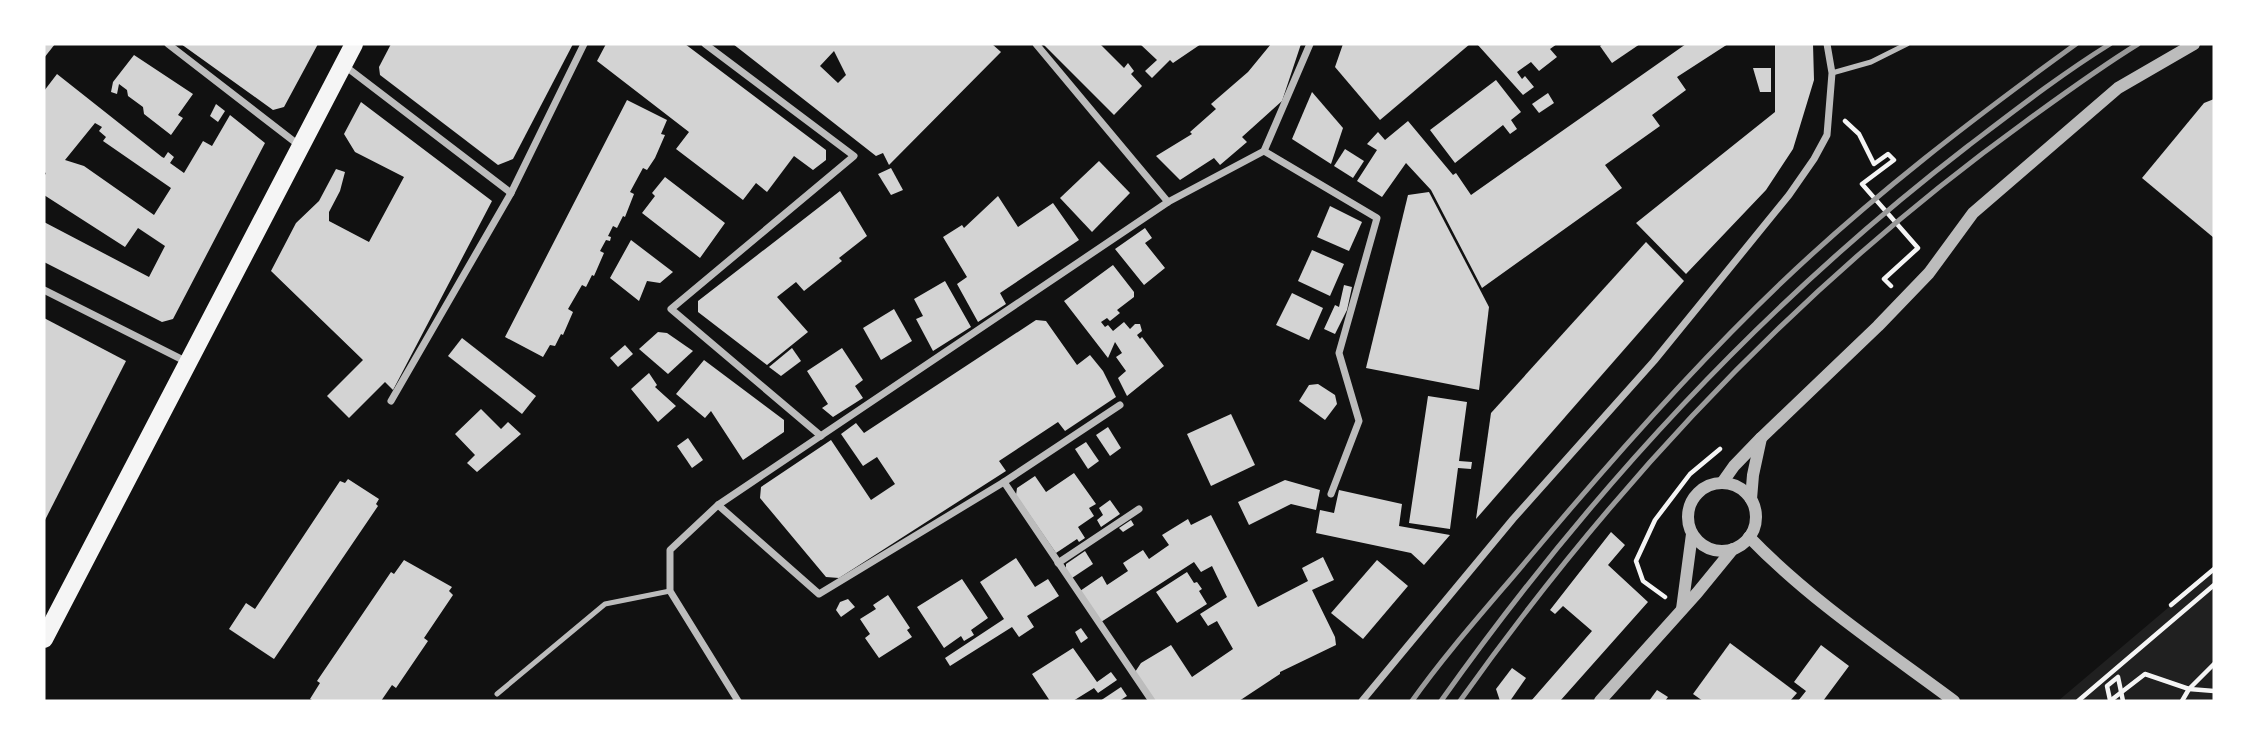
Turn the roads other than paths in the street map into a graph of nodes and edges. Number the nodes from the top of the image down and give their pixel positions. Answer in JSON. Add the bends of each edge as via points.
{"nodes":[{"id":1,"x":168,"y":44,"type":"edge"},
{"id":2,"x":354,"y":44,"type":"edge"},
{"id":3,"x":584,"y":44,"type":"edge"},
{"id":4,"x":705,"y":44,"type":"edge"},
{"id":5,"x":1036,"y":44,"type":"edge"},
{"id":6,"x":1310,"y":44,"type":"edge"},
{"id":7,"x":1827,"y":44,"type":"edge"},
{"id":8,"x":1907,"y":44,"type":"edge"},
{"id":9,"x":2194,"y":44,"type":"edge"},
{"id":10,"x":343,"y":64,"type":"junction"},
{"id":11,"x":1832,"y":73,"type":"junction"},
{"id":12,"x":300,"y":146,"type":"junction"},
{"id":13,"x":1265,"y":151,"type":"junction"},
{"id":14,"x":511,"y":193,"type":"junction"},
{"id":15,"x":1168,"y":202,"type":"junction"},
{"id":16,"x":44,"y":290,"type":"edge"},
{"id":17,"x":188,"y":362,"type":"junction"},
{"id":18,"x":391,"y":401,"type":"dead end"},
{"id":19,"x":1120,"y":405,"type":"dead end"},
{"id":20,"x":821,"y":436,"type":"junction"},
{"id":21,"x":1761,"y":438,"type":"junction"},
{"id":22,"x":1004,"y":482,"type":"junction"},
{"id":23,"x":1722,"y":483,"type":"junction"},
{"id":24,"x":1331,"y":494,"type":"dead end"},
{"id":25,"x":1751,"y":499,"type":"junction"},
{"id":26,"x":718,"y":505,"type":"junction"},
{"id":27,"x":1139,"y":509,"type":"dead end"},
{"id":28,"x":1692,"y":534,"type":"junction"},
{"id":29,"x":1749,"y":537,"type":"junction"},
{"id":30,"x":1733,"y":549,"type":"junction"},
{"id":31,"x":1058,"y":563,"type":"junction"},
{"id":32,"x":670,"y":591,"type":"junction"},
{"id":33,"x":1682,"y":609,"type":"junction"},
{"id":34,"x":44,"y":639,"type":"edge"},
{"id":35,"x":496,"y":694,"type":"dead end"},
{"id":36,"x":738,"y":701,"type":"edge"},
{"id":37,"x":1152,"y":701,"type":"edge"},
{"id":38,"x":1363,"y":701,"type":"edge"},
{"id":39,"x":1600,"y":701,"type":"edge"},
{"id":40,"x":1954,"y":701,"type":"edge"}],
"edges":[{"from":1,"to":12,"type":"street"},
{"from":2,"to":10,"type":"main road"},
{"from":3,"to":14,"type":"street"},
{"from":4,"to":20,"type":"street","via":[[854,156],[671,309]]},
{"from":5,"to":15,"type":"street"},
{"from":6,"to":13,"type":"street"},
{"from":7,"to":11,"type":"street"},
{"from":8,"to":11,"type":"lane","via":[[1871,62]]},
{"from":9,"to":21,"type":"street","via":[[2118,88],[1973,214],[1929,273]]},
{"from":10,"to":12,"type":"main road"},
{"from":10,"to":14,"type":"street"},
{"from":11,"to":38,"type":"street","via":[[1827,135],[1789,195],[1654,361],[1513,519]]},
{"from":12,"to":17,"type":"main road"},
{"from":13,"to":15,"type":"street"},
{"from":13,"to":24,"type":"street","via":[[1377,218],[1339,353],[1359,421]]},
{"from":14,"to":18,"type":"street"},
{"from":15,"to":20,"type":"street"},
{"from":16,"to":17,"type":"street"},
{"from":17,"to":34,"type":"main road"},
{"from":19,"to":22,"type":"street"},
{"from":20,"to":26,"type":"street"},
{"from":21,"to":23,"type":"street"},
{"from":21,"to":25,"type":"street"},
{"from":22,"to":26,"type":"street","via":[[818,594]]},
{"from":22,"to":31,"type":"street"},
{"from":23,"to":25,"type":"street","via":[[1744,490]]},
{"from":23,"to":28,"type":"street","via":[[1710,485],[1692,500],[1688,523]]},
{"from":25,"to":29,"type":"street","via":[[1756,519]]},
{"from":26,"to":32,"type":"street","via":[[670,550]]},
{"from":27,"to":31,"type":"street"},
{"from":28,"to":30,"type":"street","via":[[1710,549]]},
{"from":28,"to":33,"type":"street"},
{"from":29,"to":30,"type":"street"},
{"from":29,"to":40,"type":"street","via":[[1822,603]]},
{"from":30,"to":33,"type":"street"},
{"from":31,"to":37,"type":"street"},
{"from":32,"to":35,"type":"lane","via":[[605,604]]},
{"from":32,"to":36,"type":"street"},
{"from":33,"to":39,"type":"street"}]}
